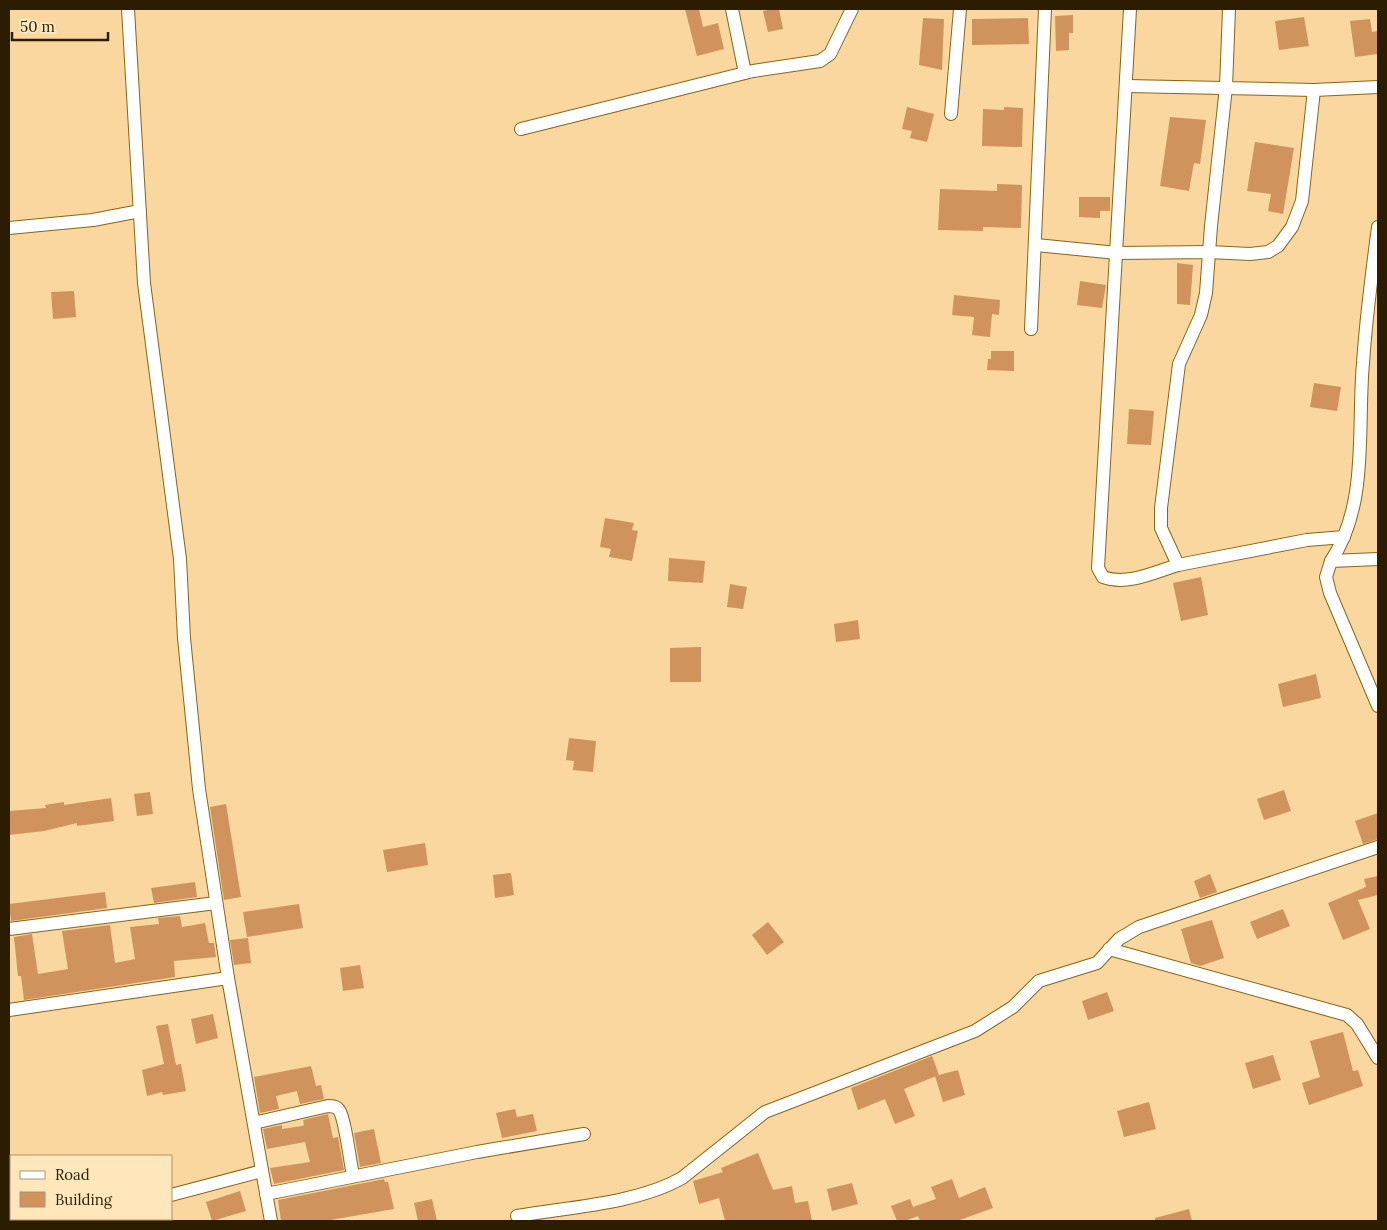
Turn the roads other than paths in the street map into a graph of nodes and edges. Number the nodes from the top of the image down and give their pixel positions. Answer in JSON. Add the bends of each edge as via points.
{"nodes":[{"id":1,"x":128,"y":9,"type":"edge"},
{"id":2,"x":732,"y":9,"type":"edge"},
{"id":3,"x":852,"y":9,"type":"edge"},
{"id":4,"x":960,"y":9,"type":"edge"},
{"id":5,"x":1045,"y":9,"type":"edge"},
{"id":6,"x":1130,"y":9,"type":"edge"},
{"id":7,"x":1229,"y":9,"type":"edge"},
{"id":8,"x":745,"y":73,"type":"junction"},
{"id":9,"x":1127,"y":86,"type":"junction"},
{"id":10,"x":1226,"y":87,"type":"junction"},
{"id":11,"x":1378,"y":87,"type":"edge"},
{"id":12,"x":1314,"y":90,"type":"junction"},
{"id":13,"x":951,"y":114,"type":"dead end"},
{"id":14,"x":521,"y":129,"type":"dead end"},
{"id":15,"x":140,"y":211,"type":"junction"},
{"id":16,"x":1378,"y":227,"type":"edge"},
{"id":17,"x":9,"y":228,"type":"edge"},
{"id":18,"x":1036,"y":245,"type":"junction"},
{"id":19,"x":1116,"y":252,"type":"junction"},
{"id":20,"x":1209,"y":252,"type":"junction"},
{"id":21,"x":1376,"y":258,"type":"edge"},
{"id":22,"x":1031,"y":329,"type":"dead end"},
{"id":23,"x":1344,"y":537,"type":"junction"},
{"id":24,"x":1378,"y":559,"type":"edge"},
{"id":25,"x":1331,"y":561,"type":"junction"},
{"id":26,"x":1178,"y":565,"type":"junction"},
{"id":27,"x":1375,"y":690,"type":"edge"},
{"id":28,"x":1378,"y":706,"type":"edge"},
{"id":29,"x":1378,"y":847,"type":"edge"},
{"id":30,"x":216,"y":904,"type":"junction"},
{"id":31,"x":9,"y":930,"type":"edge"},
{"id":32,"x":1109,"y":949,"type":"junction"},
{"id":33,"x":228,"y":978,"type":"junction"},
{"id":34,"x":9,"y":1010,"type":"edge"},
{"id":35,"x":1378,"y":1058,"type":"edge"},
{"id":36,"x":254,"y":1122,"type":"junction"},
{"id":37,"x":584,"y":1134,"type":"dead end"},
{"id":38,"x":262,"y":1171,"type":"junction"},
{"id":39,"x":353,"y":1175,"type":"junction"},
{"id":40,"x":266,"y":1194,"type":"junction"},
{"id":41,"x":172,"y":1195,"type":"edge"},
{"id":42,"x":518,"y":1216,"type":"dead end"},
{"id":43,"x":271,"y":1221,"type":"edge"}],
"edges":[{"from":1,"to":15,"type":"street"},
{"from":2,"to":8,"type":"street"},
{"from":3,"to":8,"type":"street","via":[[825,59]]},
{"from":4,"to":13,"type":"street"},
{"from":5,"to":18,"type":"street"},
{"from":6,"to":9,"type":"street"},
{"from":7,"to":10,"type":"street"},
{"from":8,"to":14,"type":"street"},
{"from":9,"to":10,"type":"street"},
{"from":9,"to":19,"type":"street"},
{"from":10,"to":12,"type":"street"},
{"from":10,"to":20,"type":"street"},
{"from":11,"to":12,"type":"street"},
{"from":12,"to":20,"type":"street","via":[[1302,201],[1292,227],[1278,246],[1268,252]]},
{"from":15,"to":17,"type":"street","via":[[93,220]]},
{"from":15,"to":30,"type":"street","via":[[144,283],[180,559],[191,716]]},
{"from":16,"to":21,"type":"street"},
{"from":18,"to":19,"type":"street"},
{"from":18,"to":22,"type":"street"},
{"from":19,"to":20,"type":"street"},
{"from":19,"to":26,"type":"street","via":[[1098,568],[1103,577],[1118,580],[1141,577]]},
{"from":20,"to":26,"type":"street","via":[[1201,315],[1179,364],[1161,508],[1161,528]]},
{"from":21,"to":23,"type":"street","via":[[1362,365],[1356,488]]},
{"from":23,"to":25,"type":"street"},
{"from":23,"to":26,"type":"street","via":[[1307,540]]},
{"from":24,"to":25,"type":"street"},
{"from":25,"to":27,"type":"street","via":[[1327,583]]},
{"from":27,"to":28,"type":"street"},
{"from":29,"to":32,"type":"street","via":[[1139,928]]},
{"from":30,"to":31,"type":"street"},
{"from":30,"to":33,"type":"street"},
{"from":32,"to":35,"type":"street","via":[[1345,1014],[1357,1024]]},
{"from":32,"to":42,"type":"street","via":[[1091,965],[1039,981],[1013,1007],[975,1031],[765,1112],[669,1186],[603,1202]]},
{"from":33,"to":34,"type":"street"},
{"from":33,"to":36,"type":"street"},
{"from":36,"to":38,"type":"street"},
{"from":36,"to":39,"type":"street","via":[[335,1107],[340,1110]]},
{"from":37,"to":39,"type":"street"},
{"from":38,"to":40,"type":"street"},
{"from":38,"to":41,"type":"street"},
{"from":39,"to":40,"type":"street"},
{"from":40,"to":43,"type":"street"}]}
